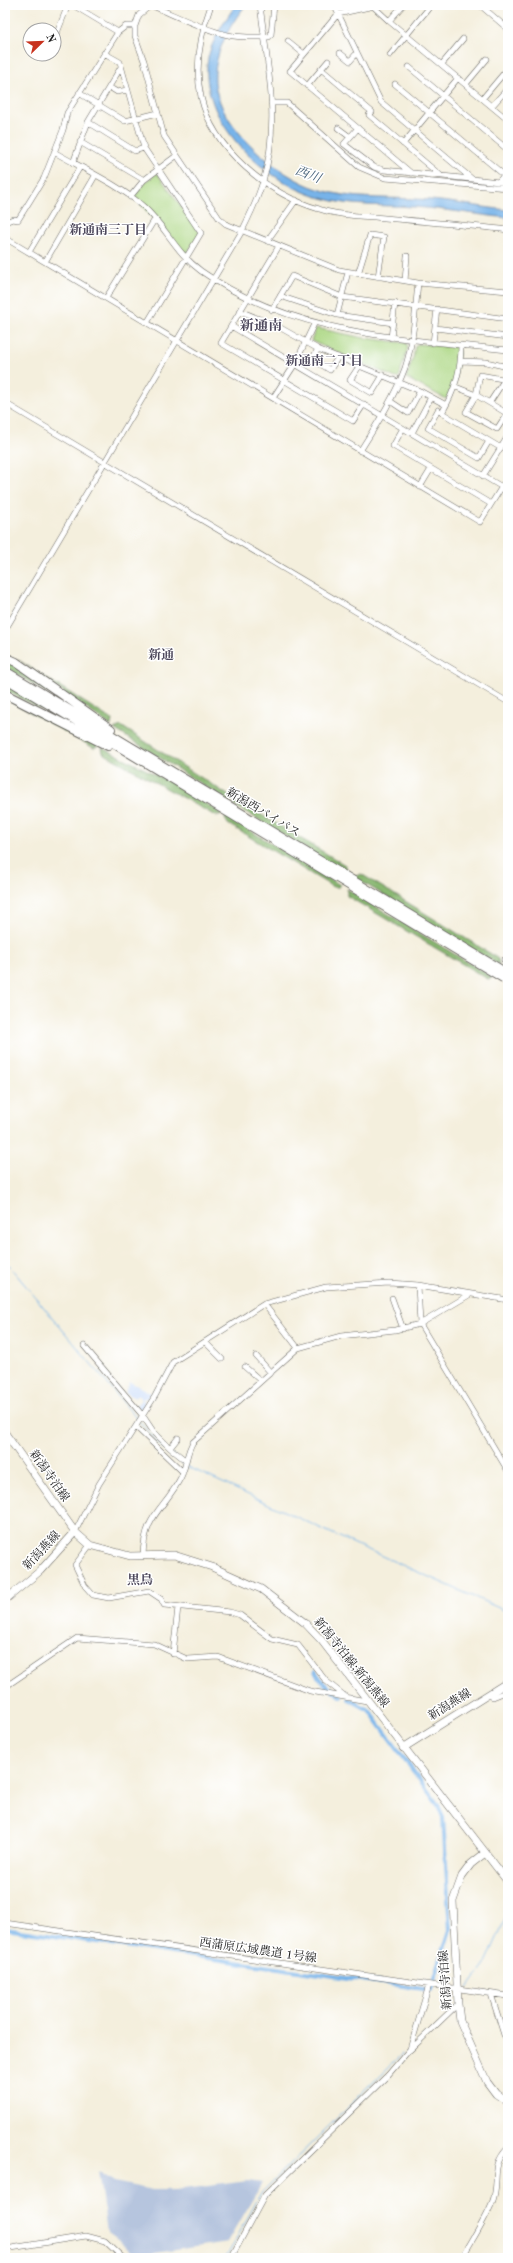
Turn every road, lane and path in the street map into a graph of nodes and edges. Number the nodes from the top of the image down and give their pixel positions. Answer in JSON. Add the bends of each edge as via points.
{"nodes":[{"id":1,"x":68,"y":5,"type":"edge"},
{"id":2,"x":73,"y":5,"type":"edge"},
{"id":3,"x":150,"y":5,"type":"edge"},
{"id":4,"x":211,"y":5,"type":"edge"},
{"id":5,"x":260,"y":5,"type":"edge"},
{"id":6,"x":274,"y":5,"type":"edge"},
{"id":7,"x":334,"y":5,"type":"edge"},
{"id":8,"x":374,"y":5,"type":"edge"},
{"id":9,"x":403,"y":5,"type":"edge"},
{"id":10,"x":480,"y":5,"type":"edge"},
{"id":11,"x":428,"y":9,"type":"dead end"},
{"id":12,"x":338,"y":14,"type":"junction"},
{"id":13,"x":389,"y":21,"type":"junction"},
{"id":14,"x":61,"y":22,"type":"edge"},
{"id":15,"x":135,"y":26,"type":"junction"},
{"id":16,"x":203,"y":27,"type":"junction"},
{"id":17,"x":508,"y":29,"type":"edge"},
{"id":18,"x":117,"y":31,"type":"junction"},
{"id":19,"x":406,"y":35,"type":"junction"},
{"id":20,"x":264,"y":37,"type":"junction"},
{"id":21,"x":463,"y":39,"type":"dead end"},
{"id":22,"x":288,"y":41,"type":"dead end"},
{"id":23,"x":104,"y":53,"type":"junction"},
{"id":24,"x":340,"y":53,"type":"dead end"},
{"id":25,"x":357,"y":53,"type":"junction"},
{"id":26,"x":304,"y":54,"type":"junction"},
{"id":27,"x":390,"y":55,"type":"dead end"},
{"id":28,"x":488,"y":59,"type":"dead end"},
{"id":29,"x":328,"y":61,"type":"dead end"},
{"id":30,"x":442,"y":64,"type":"junction"},
{"id":31,"x":121,"y":67,"type":"junction"},
{"id":32,"x":409,"y":67,"type":"dead end"},
{"id":33,"x":321,"y":69,"type":"junction"},
{"id":34,"x":504,"y":73,"type":"dead end"},
{"id":35,"x":458,"y":78,"type":"junction"},
{"id":36,"x":395,"y":84,"type":"dead end"},
{"id":37,"x":466,"y":84,"type":"junction"},
{"id":38,"x":307,"y":86,"type":"junction"},
{"id":39,"x":109,"y":87,"type":"junction"},
{"id":40,"x":508,"y":88,"type":"edge"},
{"id":41,"x":127,"y":90,"type":"junction"},
{"id":42,"x":79,"y":93,"type":"junction"},
{"id":43,"x":444,"y":96,"type":"junction"},
{"id":44,"x":483,"y":98,"type":"junction"},
{"id":45,"x":271,"y":102,"type":"junction"},
{"id":46,"x":98,"y":105,"type":"junction"},
{"id":47,"x":492,"y":106,"type":"junction"},
{"id":48,"x":158,"y":113,"type":"junction"},
{"id":49,"x":430,"y":113,"type":"junction"},
{"id":50,"x":135,"y":119,"type":"junction"},
{"id":51,"x":508,"y":120,"type":"edge"},
{"id":52,"x":88,"y":122,"type":"junction"},
{"id":53,"x":338,"y":128,"type":"dead end"},
{"id":54,"x":358,"y":128,"type":"junction"},
{"id":55,"x":415,"y":130,"type":"junction"},
{"id":56,"x":350,"y":137,"type":"junction"},
{"id":57,"x":80,"y":142,"type":"junction"},
{"id":58,"x":403,"y":144,"type":"junction"},
{"id":59,"x":144,"y":148,"type":"junction"},
{"id":60,"x":508,"y":150,"type":"edge"},
{"id":61,"x":54,"y":152,"type":"junction"},
{"id":62,"x":176,"y":156,"type":"junction"},
{"id":63,"x":73,"y":163,"type":"junction"},
{"id":64,"x":80,"y":167,"type":"junction"},
{"id":65,"x":157,"y":169,"type":"junction"},
{"id":66,"x":411,"y":173,"type":"junction"},
{"id":67,"x":506,"y":173,"type":"edge"},
{"id":68,"x":441,"y":175,"type":"junction"},
{"id":69,"x":96,"y":176,"type":"junction"},
{"id":70,"x":472,"y":179,"type":"junction"},
{"id":71,"x":144,"y":180,"type":"junction"},
{"id":72,"x":499,"y":181,"type":"junction"},
{"id":73,"x":263,"y":182,"type":"junction"},
{"id":74,"x":508,"y":183,"type":"edge"},
{"id":75,"x":508,"y":188,"type":"edge"},
{"id":76,"x":130,"y":197,"type":"junction"},
{"id":77,"x":296,"y":200,"type":"junction"},
{"id":78,"x":155,"y":219,"type":"junction"},
{"id":79,"x":5,"y":222,"type":"edge"},
{"id":80,"x":508,"y":230,"type":"edge"},
{"id":81,"x":242,"y":232,"type":"junction"},
{"id":82,"x":5,"y":238,"type":"edge"},
{"id":83,"x":267,"y":241,"type":"junction"},
{"id":84,"x":279,"y":246,"type":"junction"},
{"id":85,"x":29,"y":252,"type":"junction"},
{"id":86,"x":407,"y":256,"type":"dead end"},
{"id":87,"x":186,"y":258,"type":"junction"},
{"id":88,"x":45,"y":262,"type":"junction"},
{"id":89,"x":348,"y":272,"type":"junction"},
{"id":90,"x":358,"y":274,"type":"junction"},
{"id":91,"x":378,"y":277,"type":"junction"},
{"id":92,"x":214,"y":279,"type":"junction"},
{"id":93,"x":404,"y":281,"type":"junction"},
{"id":94,"x":418,"y":283,"type":"junction"},
{"id":95,"x":508,"y":291,"type":"edge"},
{"id":96,"x":280,"y":296,"type":"junction"},
{"id":97,"x":342,"y":297,"type":"junction"},
{"id":98,"x":106,"y":298,"type":"junction"},
{"id":99,"x":247,"y":298,"type":"junction"},
{"id":100,"x":395,"y":303,"type":"junction"},
{"id":101,"x":415,"y":306,"type":"junction"},
{"id":102,"x":437,"y":309,"type":"junction"},
{"id":103,"x":272,"y":310,"type":"junction"},
{"id":104,"x":240,"y":312,"type":"junction"},
{"id":105,"x":337,"y":315,"type":"junction"},
{"id":106,"x":508,"y":318,"type":"edge"},
{"id":107,"x":147,"y":323,"type":"junction"},
{"id":108,"x":393,"y":323,"type":"junction"},
{"id":109,"x":314,"y":324,"type":"junction"},
{"id":110,"x":231,"y":326,"type":"junction"},
{"id":111,"x":435,"y":328,"type":"junction"},
{"id":112,"x":508,"y":337,"type":"edge"},
{"id":113,"x":391,"y":338,"type":"junction"},
{"id":114,"x":411,"y":340,"type":"junction"},
{"id":115,"x":177,"y":341,"type":"junction"},
{"id":116,"x":306,"y":342,"type":"junction"},
{"id":117,"x":433,"y":343,"type":"junction"},
{"id":118,"x":461,"y":345,"type":"junction"},
{"id":119,"x":318,"y":349,"type":"junction"},
{"id":120,"x":508,"y":350,"type":"edge"},
{"id":121,"x":338,"y":357,"type":"junction"},
{"id":122,"x":461,"y":361,"type":"junction"},
{"id":123,"x":295,"y":364,"type":"junction"},
{"id":124,"x":360,"y":365,"type":"junction"},
{"id":125,"x":508,"y":367,"type":"edge"},
{"id":126,"x":383,"y":375,"type":"junction"},
{"id":127,"x":507,"y":380,"type":"edge"},
{"id":128,"x":284,"y":381,"type":"junction"},
{"id":129,"x":399,"y":382,"type":"junction"},
{"id":130,"x":456,"y":387,"type":"junction"},
{"id":131,"x":420,"y":391,"type":"junction"},
{"id":132,"x":476,"y":394,"type":"junction"},
{"id":133,"x":431,"y":397,"type":"junction"},
{"id":134,"x":273,"y":398,"type":"junction"},
{"id":135,"x":390,"y":401,"type":"junction"},
{"id":136,"x":490,"y":402,"type":"junction"},
{"id":137,"x":5,"y":403,"type":"edge"},
{"id":138,"x":364,"y":404,"type":"junction"},
{"id":139,"x":446,"y":405,"type":"junction"},
{"id":140,"x":442,"y":412,"type":"junction"},
{"id":141,"x":508,"y":413,"type":"edge"},
{"id":142,"x":382,"y":416,"type":"junction"},
{"id":143,"x":403,"y":428,"type":"junction"},
{"id":144,"x":412,"y":433,"type":"junction"},
{"id":145,"x":508,"y":436,"type":"edge"},
{"id":146,"x":489,"y":441,"type":"junction"},
{"id":147,"x":501,"y":448,"type":"junction"},
{"id":148,"x":360,"y":451,"type":"junction"},
{"id":149,"x":106,"y":463,"type":"junction"},
{"id":150,"x":430,"y":469,"type":"junction"},
{"id":151,"x":483,"y":476,"type":"junction"},
{"id":152,"x":508,"y":477,"type":"edge"},
{"id":153,"x":420,"y":487,"type":"junction"},
{"id":154,"x":502,"y":487,"type":"junction"},
{"id":155,"x":491,"y":504,"type":"junction"},
{"id":156,"x":5,"y":630,"type":"edge"},
{"id":157,"x":5,"y":651,"type":"edge"},
{"id":158,"x":5,"y":658,"type":"edge"},
{"id":159,"x":16,"y":662,"type":"junction"},
{"id":160,"x":6,"y":674,"type":"edge"},
{"id":161,"x":5,"y":692,"type":"edge"},
{"id":162,"x":508,"y":702,"type":"edge"},
{"id":163,"x":164,"y":771,"type":"junction"},
{"id":164,"x":508,"y":974,"type":"edge"},
{"id":165,"x":508,"y":981,"type":"edge"},
{"id":166,"x":418,"y":1285,"type":"junction"},
{"id":167,"x":469,"y":1295,"type":"junction"},
{"id":168,"x":392,"y":1298,"type":"dead end"},
{"id":169,"x":508,"y":1300,"type":"edge"},
{"id":170,"x":264,"y":1304,"type":"junction"},
{"id":171,"x":420,"y":1324,"type":"junction"},
{"id":172,"x":404,"y":1329,"type":"junction"},
{"id":173,"x":318,"y":1333,"type":"dead end"},
{"id":174,"x":321,"y":1340,"type":"junction"},
{"id":175,"x":206,"y":1342,"type":"junction"},
{"id":176,"x":84,"y":1346,"type":"dead end"},
{"id":177,"x":298,"y":1348,"type":"junction"},
{"id":178,"x":256,"y":1356,"type":"dead end"},
{"id":179,"x":222,"y":1359,"type":"dead end"},
{"id":180,"x":245,"y":1367,"type":"dead end"},
{"id":181,"x":271,"y":1373,"type":"junction"},
{"id":182,"x":261,"y":1381,"type":"junction"},
{"id":183,"x":142,"y":1417,"type":"junction"},
{"id":184,"x":136,"y":1426,"type":"junction"},
{"id":185,"x":5,"y":1433,"type":"edge"},
{"id":186,"x":178,"y":1438,"type":"dead end"},
{"id":187,"x":170,"y":1448,"type":"junction"},
{"id":188,"x":185,"y":1461,"type":"junction"},
{"id":189,"x":183,"y":1470,"type":"junction"},
{"id":190,"x":508,"y":1471,"type":"edge"},
{"id":191,"x":74,"y":1532,"type":"junction"},
{"id":192,"x":90,"y":1545,"type":"junction"},
{"id":193,"x":143,"y":1556,"type":"junction"},
{"id":194,"x":5,"y":1600,"type":"edge"},
{"id":195,"x":178,"y":1607,"type":"junction"},
{"id":196,"x":173,"y":1654,"type":"junction"},
{"id":197,"x":508,"y":1682,"type":"edge"},
{"id":198,"x":5,"y":1687,"type":"edge"},
{"id":199,"x":508,"y":1691,"type":"edge"},
{"id":200,"x":487,"y":1695,"type":"junction"},
{"id":201,"x":346,"y":1698,"type":"junction"},
{"id":202,"x":367,"y":1701,"type":"junction"},
{"id":203,"x":403,"y":1748,"type":"junction"},
{"id":204,"x":485,"y":1853,"type":"junction"},
{"id":205,"x":508,"y":1882,"type":"edge"},
{"id":206,"x":5,"y":1923,"type":"edge"},
{"id":207,"x":429,"y":1985,"type":"junction"},
{"id":208,"x":461,"y":1990,"type":"junction"},
{"id":209,"x":491,"y":1994,"type":"junction"},
{"id":210,"x":508,"y":1996,"type":"edge"},
{"id":211,"x":458,"y":2004,"type":"junction"},
{"id":212,"x":508,"y":2040,"type":"edge"},
{"id":213,"x":405,"y":2055,"type":"junction"},
{"id":214,"x":508,"y":2102,"type":"edge"},
{"id":215,"x":508,"y":2148,"type":"edge"},
{"id":216,"x":5,"y":2249,"type":"edge"},
{"id":217,"x":123,"y":2258,"type":"edge"},
{"id":218,"x":231,"y":2258,"type":"edge"},
{"id":219,"x":462,"y":2258,"type":"edge"}],
"edges":[{"from":1,"to":14,"type":"street"},
{"from":2,"to":18,"type":"street"},
{"from":3,"to":15,"type":"street","via":[[140,15]]},
{"from":3,"to":16,"type":"street"},
{"from":4,"to":16,"type":"street"},
{"from":5,"to":20,"type":"street"},
{"from":6,"to":20,"type":"street","via":[[271,35]]},
{"from":7,"to":12,"type":"street"},
{"from":8,"to":12,"type":"street"},
{"from":8,"to":13,"type":"street"},
{"from":9,"to":13,"type":"street"},
{"from":10,"to":17,"type":"street"},
{"from":11,"to":19,"type":"street"},
{"from":12,"to":25,"type":"street"},
{"from":12,"to":26,"type":"street"},
{"from":13,"to":19,"type":"street"},
{"from":15,"to":18,"type":"street","via":[[126,26]]},
{"from":15,"to":48,"type":"street","via":[[137,42]]},
{"from":16,"to":20,"type":"street","via":[[228,35]]},
{"from":16,"to":73,"type":"street","via":[[198,68],[201,98],[207,114],[232,152]]},
{"from":18,"to":23,"type":"street"},
{"from":19,"to":27,"type":"street"},
{"from":19,"to":30,"type":"street"},
{"from":20,"to":45,"type":"street","via":[[271,77]]},
{"from":21,"to":30,"type":"street"},
{"from":22,"to":26,"type":"street"},
{"from":23,"to":31,"type":"street","via":[[120,62]]},
{"from":23,"to":42,"type":"street"},
{"from":24,"to":25,"type":"street","via":[[350,61]]},
{"from":25,"to":55,"type":"street","via":[[381,102]]},
{"from":26,"to":38,"type":"street","via":[[290,71]]},
{"from":28,"to":37,"type":"street"},
{"from":29,"to":33,"type":"street"},
{"from":30,"to":35,"type":"street"},
{"from":31,"to":39,"type":"street"},
{"from":31,"to":41,"type":"street"},
{"from":32,"to":43,"type":"street"},
{"from":33,"to":38,"type":"street"},
{"from":33,"to":58,"type":"street"},
{"from":34,"to":44,"type":"street"},
{"from":35,"to":37,"type":"street"},
{"from":35,"to":43,"type":"street"},
{"from":36,"to":49,"type":"street"},
{"from":37,"to":44,"type":"street"},
{"from":38,"to":54,"type":"street"},
{"from":39,"to":41,"type":"street","via":[[117,92]]},
{"from":39,"to":46,"type":"street"},
{"from":40,"to":47,"type":"street"},
{"from":41,"to":50,"type":"street"},
{"from":42,"to":46,"type":"street"},
{"from":42,"to":61,"type":"street","via":[[67,113]]},
{"from":43,"to":49,"type":"street"},
{"from":43,"to":60,"type":"street"},
{"from":44,"to":47,"type":"street"},
{"from":45,"to":73,"type":"street","via":[[272,125]]},
{"from":45,"to":75,"type":"street","via":[[287,103],[359,167],[372,174],[385,178]]},
{"from":46,"to":50,"type":"street","via":[[125,121]]},
{"from":46,"to":52,"type":"street"},
{"from":47,"to":51,"type":"street"},
{"from":48,"to":50,"type":"street"},
{"from":48,"to":62,"type":"street","via":[[164,136]]},
{"from":49,"to":55,"type":"street"},
{"from":49,"to":67,"type":"street"},
{"from":50,"to":59,"type":"street"},
{"from":52,"to":57,"type":"street"},
{"from":52,"to":59,"type":"street","via":[[135,151]]},
{"from":53,"to":56,"type":"street"},
{"from":54,"to":56,"type":"street"},
{"from":54,"to":66,"type":"street"},
{"from":55,"to":58,"type":"street"},
{"from":55,"to":70,"type":"street"},
{"from":56,"to":66,"type":"street","via":[[344,144],[374,167]]},
{"from":57,"to":63,"type":"street"},
{"from":57,"to":71,"type":"street"},
{"from":58,"to":68,"type":"street"},
{"from":59,"to":65,"type":"street"},
{"from":61,"to":63,"type":"street"},
{"from":61,"to":79,"type":"street","via":[[44,178],[18,220]]},
{"from":62,"to":65,"type":"street"},
{"from":62,"to":81,"type":"street","via":[[219,218]]},
{"from":63,"to":64,"type":"street"},
{"from":64,"to":69,"type":"street"},
{"from":64,"to":85,"type":"street"},
{"from":65,"to":71,"type":"street"},
{"from":65,"to":87,"type":"street","via":[[201,233]]},
{"from":66,"to":68,"type":"street"},
{"from":67,"to":72,"type":"street"},
{"from":68,"to":70,"type":"street"},
{"from":69,"to":76,"type":"street"},
{"from":69,"to":88,"type":"street"},
{"from":70,"to":72,"type":"street"},
{"from":71,"to":76,"type":"street"},
{"from":72,"to":74,"type":"street"},
{"from":73,"to":77,"type":"street"},
{"from":73,"to":81,"type":"street"},
{"from":76,"to":78,"type":"street"},
{"from":77,"to":80,"type":"street","via":[[333,213]]},
{"from":77,"to":83,"type":"street"},
{"from":78,"to":87,"type":"street"},
{"from":78,"to":98,"type":"street"},
{"from":81,"to":83,"type":"street"},
{"from":81,"to":92,"type":"street"},
{"from":82,"to":85,"type":"street"},
{"from":83,"to":84,"type":"street"},
{"from":84,"to":89,"type":"street"},
{"from":84,"to":99,"type":"street"},
{"from":85,"to":88,"type":"street"},
{"from":86,"to":93,"type":"street"},
{"from":87,"to":92,"type":"street"},
{"from":87,"to":107,"type":"street"},
{"from":88,"to":98,"type":"street"},
{"from":89,"to":90,"type":"street"},
{"from":89,"to":97,"type":"street"},
{"from":90,"to":91,"type":"street"},
{"from":90,"to":91,"type":"street","via":[[370,235],[384,237]]},
{"from":91,"to":93,"type":"street"},
{"from":92,"to":99,"type":"street"},
{"from":92,"to":115,"type":"street"},
{"from":93,"to":94,"type":"street"},
{"from":94,"to":95,"type":"street"},
{"from":94,"to":101,"type":"street"},
{"from":96,"to":97,"type":"street","via":[[292,276]]},
{"from":96,"to":103,"type":"street"},
{"from":96,"to":105,"type":"street"},
{"from":97,"to":100,"type":"street"},
{"from":97,"to":105,"type":"street"},
{"from":98,"to":107,"type":"street"},
{"from":99,"to":103,"type":"street"},
{"from":99,"to":104,"type":"street"},
{"from":100,"to":101,"type":"street"},
{"from":100,"to":108,"type":"street"},
{"from":101,"to":102,"type":"street"},
{"from":101,"to":114,"type":"street"},
{"from":102,"to":106,"type":"street"},
{"from":102,"to":111,"type":"street"},
{"from":103,"to":109,"type":"street"},
{"from":104,"to":110,"type":"street"},
{"from":104,"to":116,"type":"street","via":[[279,327]]},
{"from":105,"to":108,"type":"street"},
{"from":107,"to":115,"type":"street"},
{"from":108,"to":113,"type":"street"},
{"from":109,"to":113,"type":"street"},
{"from":109,"to":116,"type":"street"},
{"from":110,"to":123,"type":"street"},
{"from":110,"to":128,"type":"street","via":[[221,343]]},
{"from":111,"to":112,"type":"street"},
{"from":111,"to":117,"type":"street"},
{"from":113,"to":114,"type":"street"},
{"from":114,"to":117,"type":"street"},
{"from":114,"to":129,"type":"street"},
{"from":115,"to":134,"type":"street"},
{"from":115,"to":149,"type":"street"},
{"from":116,"to":119,"type":"street"},
{"from":116,"to":123,"type":"street"},
{"from":117,"to":118,"type":"street"},
{"from":118,"to":120,"type":"street"},
{"from":118,"to":122,"type":"street"},
{"from":119,"to":121,"type":"street"},
{"from":119,"to":121,"type":"street","via":[[312,359],[330,370]]},
{"from":121,"to":124,"type":"street"},
{"from":122,"to":125,"type":"street","via":[[486,362]]},
{"from":122,"to":130,"type":"street"},
{"from":123,"to":128,"type":"street"},
{"from":123,"to":138,"type":"street"},
{"from":124,"to":126,"type":"street"},
{"from":124,"to":126,"type":"street","via":[[350,380],[372,393]]},
{"from":126,"to":129,"type":"street"},
{"from":127,"to":132,"type":"street","via":[[480,375]]},
{"from":127,"to":136,"type":"street"},
{"from":128,"to":134,"type":"street"},
{"from":128,"to":138,"type":"street","via":[[353,421]]},
{"from":129,"to":131,"type":"street"},
{"from":129,"to":135,"type":"street"},
{"from":130,"to":132,"type":"street"},
{"from":130,"to":139,"type":"street"},
{"from":131,"to":133,"type":"street"},
{"from":131,"to":135,"type":"street","via":[[408,412]]},
{"from":132,"to":136,"type":"street"},
{"from":132,"to":141,"type":"street","via":[[466,412],[497,429]]},
{"from":133,"to":139,"type":"street"},
{"from":133,"to":144,"type":"street"},
{"from":134,"to":148,"type":"street"},
{"from":135,"to":142,"type":"street"},
{"from":136,"to":141,"type":"street"},
{"from":137,"to":149,"type":"street"},
{"from":138,"to":142,"type":"street"},
{"from":139,"to":140,"type":"street"},
{"from":140,"to":146,"type":"street"},
{"from":140,"to":146,"type":"street","via":[[438,410],[428,428],[479,458]]},
{"from":142,"to":143,"type":"street"},
{"from":142,"to":148,"type":"street"},
{"from":143,"to":144,"type":"street"},
{"from":143,"to":150,"type":"street","via":[[393,446]]},
{"from":144,"to":151,"type":"street"},
{"from":145,"to":147,"type":"street"},
{"from":146,"to":147,"type":"street"},
{"from":147,"to":151,"type":"street"},
{"from":148,"to":153,"type":"street"},
{"from":149,"to":156,"type":"street"},
{"from":149,"to":162,"type":"street"},
{"from":150,"to":153,"type":"street"},
{"from":150,"to":155,"type":"street"},
{"from":151,"to":154,"type":"street"},
{"from":152,"to":154,"type":"street"},
{"from":153,"to":155,"type":"street","via":[[480,522]]},
{"from":154,"to":155,"type":"street"},
{"from":157,"to":159,"type":"highway"},
{"from":158,"to":159,"type":"highway"},
{"from":159,"to":163,"type":"highway"},
{"from":160,"to":163,"type":"highway","name":"新潟西バイパス"},
{"from":161,"to":163,"type":"highway"},
{"from":163,"to":164,"type":"highway","name":"新潟西バイパス"},
{"from":163,"to":165,"type":"highway","name":"新潟西バイパス"},
{"from":166,"to":167,"type":"street"},
{"from":166,"to":170,"type":"street","via":[[383,1283],[326,1287]]},
{"from":166,"to":171,"type":"street"},
{"from":167,"to":169,"type":"street"},
{"from":167,"to":171,"type":"street"},
{"from":168,"to":172,"type":"street"},
{"from":170,"to":175,"type":"street"},
{"from":170,"to":177,"type":"street"},
{"from":171,"to":172,"type":"street"},
{"from":171,"to":190,"type":"street"},
{"from":172,"to":174,"type":"street","via":[[350,1334]]},
{"from":173,"to":174,"type":"street"},
{"from":174,"to":177,"type":"street"},
{"from":175,"to":179,"type":"street"},
{"from":175,"to":183,"type":"street","via":[[173,1362]]},
{"from":176,"to":183,"type":"street"},
{"from":177,"to":181,"type":"street"},
{"from":178,"to":181,"type":"street"},
{"from":180,"to":182,"type":"street"},
{"from":181,"to":182,"type":"street"},
{"from":182,"to":188,"type":"street","via":[[193,1442]]},
{"from":183,"to":184,"type":"street"},
{"from":183,"to":187,"type":"street"},
{"from":184,"to":189,"type":"street"},
{"from":184,"to":191,"type":"street","via":[[99,1484]]},
{"from":185,"to":191,"type":"main road","name":"新潟寺泊線"},
{"from":186,"to":187,"type":"street"},
{"from":187,"to":188,"type":"street"},
{"from":188,"to":189,"type":"street"},
{"from":189,"to":193,"type":"street","via":[[149,1524],[143,1540]]},
{"from":191,"to":192,"type":"main road","name":"新潟寺泊線;新潟燕線"},
{"from":191,"to":194,"type":"main road","name":"新潟燕線","via":[[40,1571]]},
{"from":192,"to":193,"type":"main road","name":"新潟寺泊線;新潟燕線","via":[[114,1553]]},
{"from":192,"to":195,"type":"street","via":[[75,1565],[93,1595],[109,1598],[148,1591],[161,1599],[164,1605]]},
{"from":193,"to":202,"type":"main road","name":"新潟寺泊線;新潟燕線","via":[[174,1555],[193,1560],[261,1589],[313,1631]]},
{"from":195,"to":196,"type":"street"},
{"from":195,"to":201,"type":"street","via":[[240,1615],[272,1639],[298,1645],[326,1681]]},
{"from":196,"to":198,"type":"street","via":[[154,1644],[77,1638]]},
{"from":196,"to":201,"type":"street","via":[[187,1659],[218,1657],[308,1690]]},
{"from":197,"to":200,"type":"main road","name":"新潟燕線"},
{"from":199,"to":200,"type":"street","via":[[493,1697]]},
{"from":200,"to":203,"type":"main road","name":"新潟燕線"},
{"from":201,"to":202,"type":"street"},
{"from":202,"to":203,"type":"main road","name":"新潟寺泊線;新潟燕線"},
{"from":203,"to":204,"type":"main road"},
{"from":204,"to":205,"type":"main road"},
{"from":204,"to":208,"type":"main road","name":"新潟寺泊線","via":[[471,1864],[462,1876],[453,1901]]},
{"from":206,"to":207,"type":"street","name":"西蒲原広域農道 1号線"},
{"from":207,"to":208,"type":"street","name":"西蒲原広域農道 1号線"},
{"from":207,"to":213,"type":"street","via":[[410,2049]]},
{"from":208,"to":209,"type":"street","name":"西蒲原広域農道 1号線"},
{"from":208,"to":211,"type":"main road","name":"新潟寺泊線"},
{"from":209,"to":210,"type":"street","name":"西蒲原広域農道 1号線"},
{"from":209,"to":212,"type":"street","via":[[504,2035]]},
{"from":211,"to":213,"type":"street"},
{"from":211,"to":214,"type":"main road","name":"新潟寺泊線","via":[[460,2021],[487,2082],[496,2094]]},
{"from":213,"to":218,"type":"street","via":[[388,2075],[265,2195]]},
{"from":215,"to":219,"type":"street","via":[[496,2166],[492,2202]]},
{"from":216,"to":217,"type":"street","via":[[86,2236],[104,2241]]}]}
